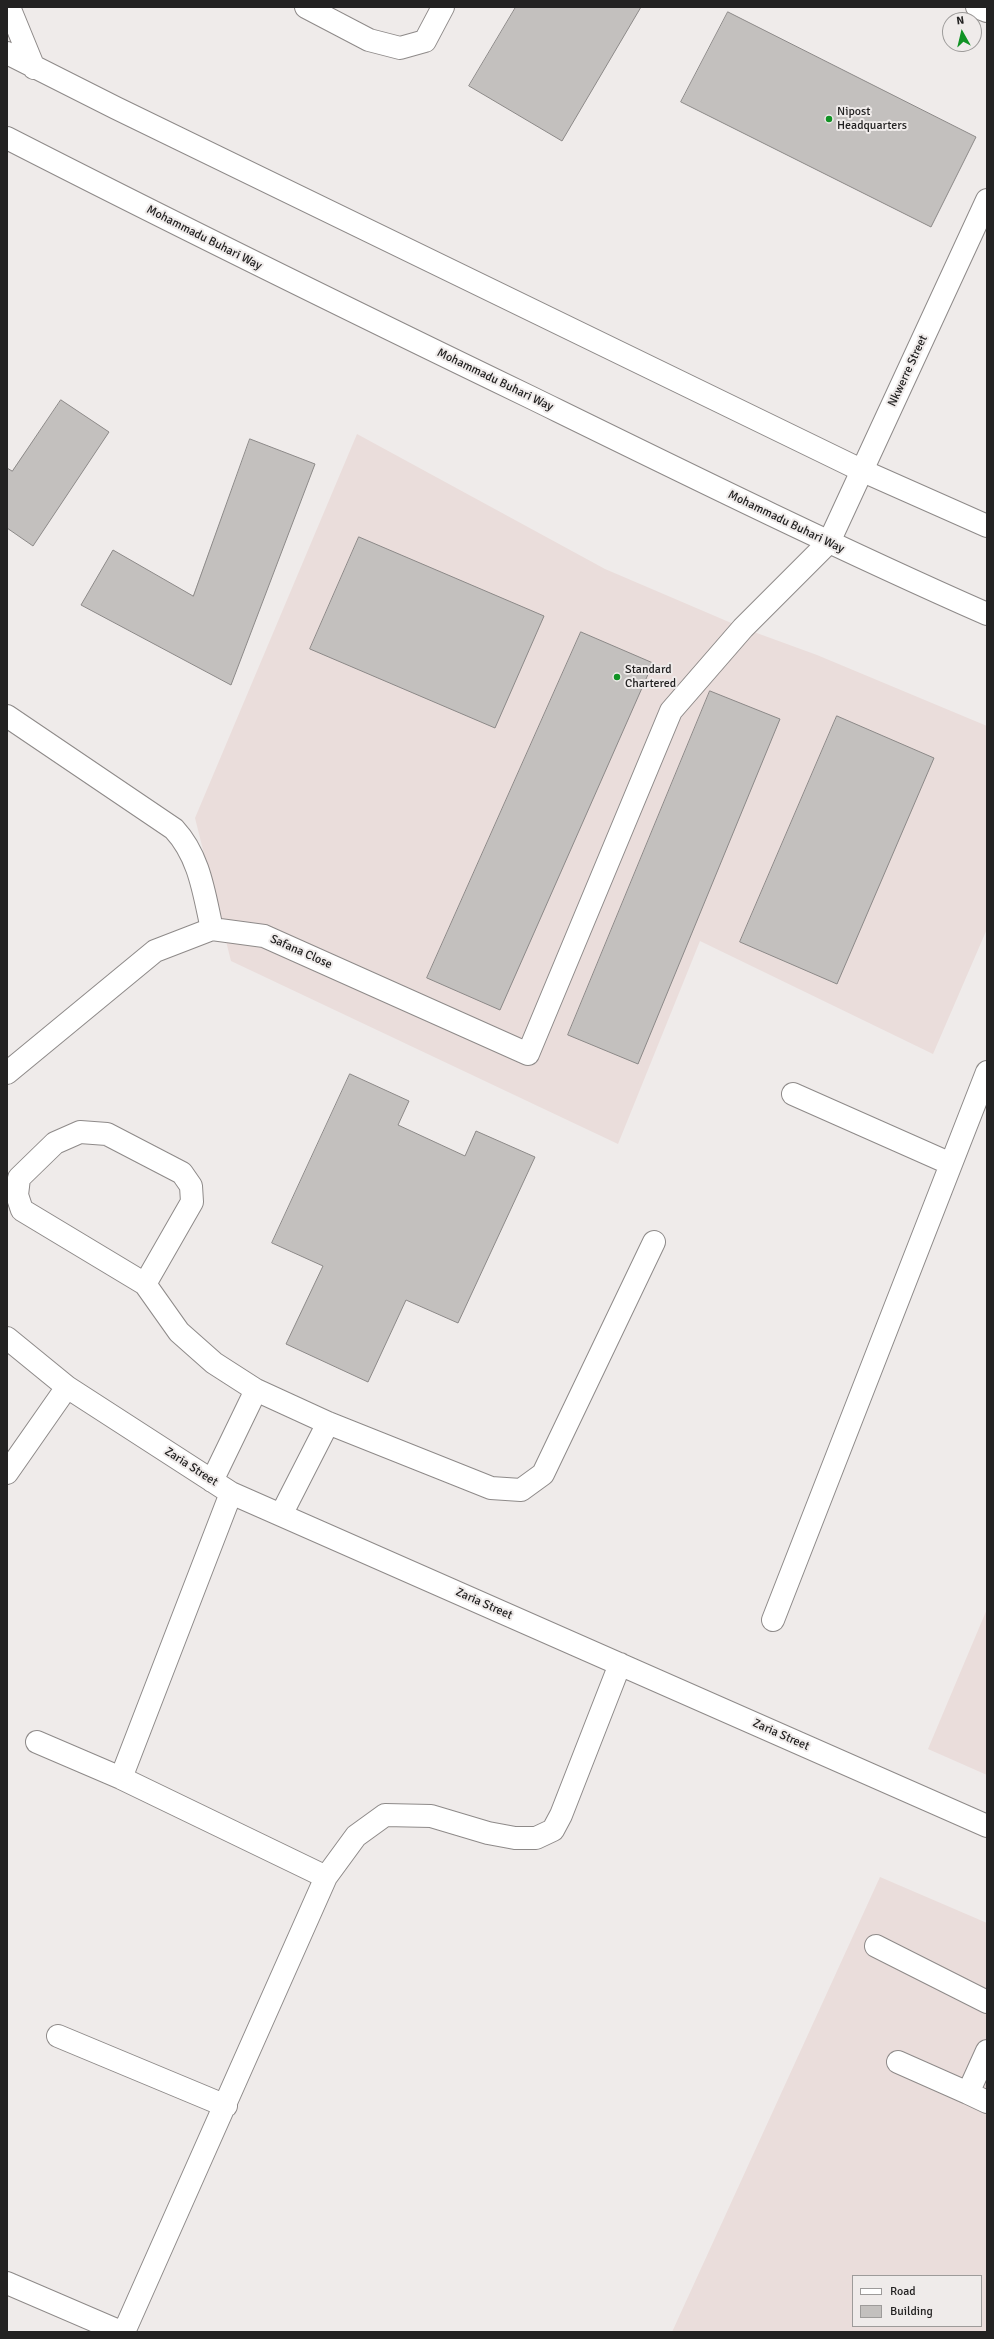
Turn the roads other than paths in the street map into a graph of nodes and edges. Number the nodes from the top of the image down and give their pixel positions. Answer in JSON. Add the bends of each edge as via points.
{"nodes":[{"id":1,"x":9,"y":7,"type":"edge"},
{"id":2,"x":306,"y":7,"type":"edge"},
{"id":3,"x":443,"y":7,"type":"edge"},
{"id":4,"x":977,"y":7,"type":"edge"},
{"id":5,"x":987,"y":11,"type":"edge"},
{"id":6,"x":7,"y":53,"type":"edge"},
{"id":7,"x":34,"y":68,"type":"junction"},
{"id":8,"x":7,"y":138,"type":"edge"},
{"id":9,"x":7,"y":146,"type":"edge"},
{"id":10,"x":29,"y":149,"type":"junction"},
{"id":11,"x":987,"y":200,"type":"edge"},
{"id":12,"x":862,"y":471,"type":"junction"},
{"id":13,"x":987,"y":526,"type":"edge"},
{"id":14,"x":828,"y":542,"type":"junction"},
{"id":15,"x":987,"y":614,"type":"edge"},
{"id":16,"x":7,"y":716,"type":"edge"},
{"id":17,"x":212,"y":929,"type":"junction"},
{"id":18,"x":528,"y":1054,"type":"joint"},
{"id":19,"x":987,"y":1072,"type":"edge"},
{"id":20,"x":7,"y":1073,"type":"edge"},
{"id":21,"x":793,"y":1094,"type":"dead end"},
{"id":22,"x":951,"y":1164,"type":"junction"},
{"id":23,"x":654,"y":1242,"type":"dead end"},
{"id":24,"x":145,"y":1284,"type":"junction"},
{"id":25,"x":7,"y":1338,"type":"edge"},
{"id":26,"x":67,"y":1386,"type":"junction"},
{"id":27,"x":256,"y":1390,"type":"junction"},
{"id":28,"x":328,"y":1423,"type":"junction"},
{"id":29,"x":7,"y":1473,"type":"edge"},
{"id":30,"x":212,"y":1481,"type":"junction"},
{"id":31,"x":231,"y":1492,"type":"junction"},
{"id":32,"x":281,"y":1514,"type":"junction"},
{"id":33,"x":773,"y":1620,"type":"dead end"},
{"id":34,"x":620,"y":1664,"type":"junction"},
{"id":35,"x":37,"y":1742,"type":"dead end"},
{"id":36,"x":121,"y":1778,"type":"junction"},
{"id":37,"x":987,"y":1826,"type":"edge"},
{"id":38,"x":326,"y":1877,"type":"junction"},
{"id":39,"x":876,"y":1946,"type":"dead end"},
{"id":40,"x":987,"y":2002,"type":"edge"},
{"id":41,"x":58,"y":2036,"type":"dead end"},
{"id":42,"x":987,"y":2051,"type":"edge"},
{"id":43,"x":898,"y":2062,"type":"dead end"},
{"id":44,"x":977,"y":2097,"type":"edge"},
{"id":45,"x":226,"y":2106,"type":"junction"},
{"id":46,"x":7,"y":2283,"type":"edge"},
{"id":47,"x":123,"y":2332,"type":"edge"}],
"edges":[{"from":1,"to":7,"type":"street"},
{"from":2,"to":3,"type":"street","via":[[369,40],[400,48],[425,41]]},
{"from":4,"to":5,"type":"street"},
{"from":6,"to":7,"type":"street"},
{"from":7,"to":12,"type":"street"},
{"from":8,"to":10,"type":"street","name":"Mohammadu Buhari Way"},
{"from":9,"to":10,"type":"street"},
{"from":10,"to":14,"type":"street","name":"Mohammadu Buhari Way","via":[[196,235]]},
{"from":11,"to":12,"type":"street","name":"Nkwerre Street"},
{"from":12,"to":13,"type":"street"},
{"from":12,"to":14,"type":"street","name":"Nkwerre Street"},
{"from":14,"to":15,"type":"street","name":"Mohammadu Buhari Way"},
{"from":14,"to":18,"type":"street","name":"Nkwerre Street","via":[[743,628],[671,711]]},
{"from":16,"to":17,"type":"street","via":[[174,829],[186,841],[195,862]]},
{"from":17,"to":18,"type":"street","name":"Safana Close","via":[[264,936]]},
{"from":17,"to":20,"type":"street","name":"Safana Close","via":[[155,951]]},
{"from":19,"to":22,"type":"street"},
{"from":21,"to":22,"type":"street"},
{"from":22,"to":33,"type":"street"},
{"from":23,"to":28,"type":"street","via":[[543,1474],[521,1490],[491,1488]]},
{"from":24,"to":24,"type":"street","via":[[192,1202],[191,1186],[182,1173],[107,1134],[80,1132],[55,1143],[19,1178],[17,1195],[22,1210]]},
{"from":24,"to":27,"type":"street","via":[[179,1332],[214,1363]]},
{"from":25,"to":26,"type":"street","name":"Zaria Street"},
{"from":26,"to":29,"type":"street"},
{"from":26,"to":30,"type":"street","name":"Zaria Street"},
{"from":27,"to":28,"type":"street"},
{"from":27,"to":30,"type":"street"},
{"from":28,"to":32,"type":"street"},
{"from":30,"to":31,"type":"street","name":"Zaria Street"},
{"from":31,"to":32,"type":"street","name":"Zaria Street"},
{"from":31,"to":36,"type":"street"},
{"from":32,"to":34,"type":"street","name":"Zaria Street"},
{"from":34,"to":37,"type":"street","name":"Zaria Street"},
{"from":34,"to":38,"type":"street","via":[[553,1830],[536,1838],[515,1838],[431,1816],[385,1815],[356,1836]]},
{"from":35,"to":36,"type":"street"},
{"from":36,"to":38,"type":"street"},
{"from":38,"to":45,"type":"street"},
{"from":39,"to":40,"type":"street"},
{"from":41,"to":45,"type":"street"},
{"from":42,"to":44,"type":"street"},
{"from":43,"to":44,"type":"street"},
{"from":45,"to":47,"type":"street"},
{"from":46,"to":47,"type":"street"}]}
